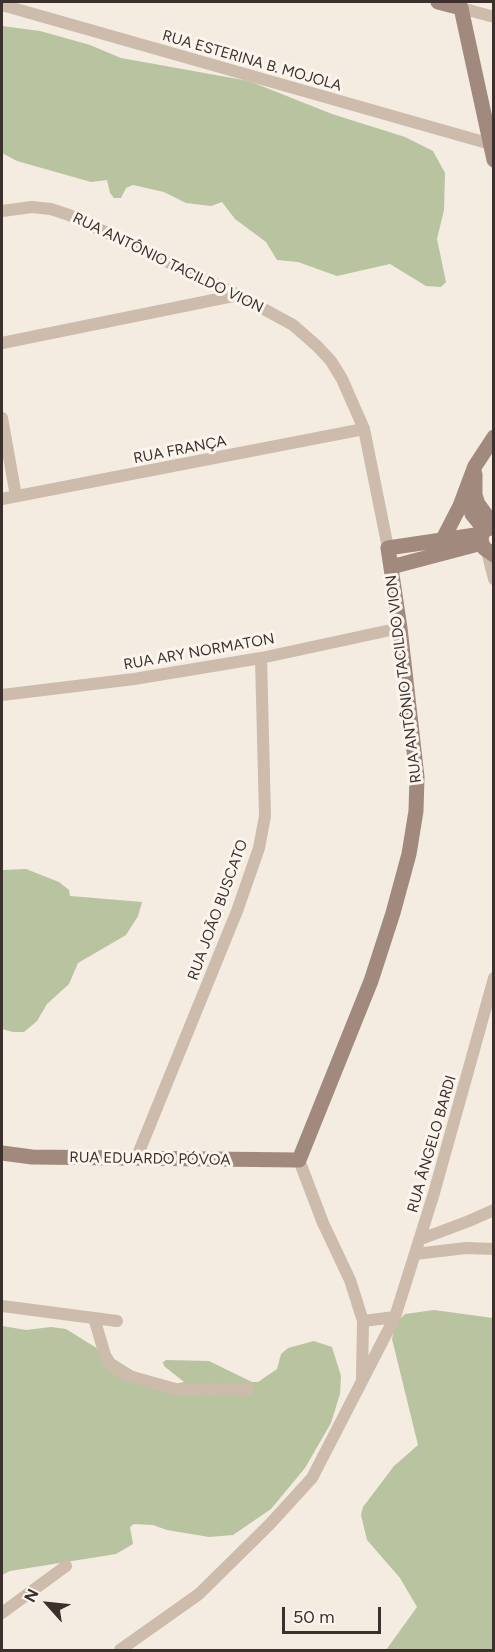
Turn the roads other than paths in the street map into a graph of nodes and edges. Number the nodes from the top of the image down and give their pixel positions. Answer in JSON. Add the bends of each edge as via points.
{"nodes":[{"id":1,"x":438,"y":2,"type":"edge"},
{"id":2,"x":2,"y":5,"type":"edge"},
{"id":3,"x":461,"y":8,"type":"junction"},
{"id":4,"x":494,"y":17,"type":"edge"},
{"id":5,"x":492,"y":145,"type":"edge"},
{"id":6,"x":494,"y":160,"type":"edge"},
{"id":7,"x":2,"y":211,"type":"edge"},
{"id":8,"x":238,"y":295,"type":"junction"},
{"id":9,"x":2,"y":343,"type":"edge"},
{"id":10,"x":2,"y":418,"type":"edge"},
{"id":11,"x":364,"y":429,"type":"junction"},
{"id":12,"x":494,"y":437,"type":"edge"},
{"id":13,"x":475,"y":466,"type":"junction"},
{"id":14,"x":466,"y":489,"type":"junction"},
{"id":15,"x":16,"y":496,"type":"junction"},
{"id":16,"x":2,"y":499,"type":"edge"},
{"id":17,"x":488,"y":538,"type":"edge"},
{"id":18,"x":443,"y":539,"type":"junction"},
{"id":19,"x":388,"y":548,"type":"junction"},
{"id":20,"x":391,"y":567,"type":"junction"},
{"id":21,"x":494,"y":579,"type":"edge"},
{"id":22,"x":399,"y":628,"type":"junction"},
{"id":23,"x":261,"y":658,"type":"junction"},
{"id":24,"x":2,"y":695,"type":"edge"},
{"id":25,"x":494,"y":978,"type":"edge"},
{"id":26,"x":2,"y":1153,"type":"edge"},
{"id":27,"x":135,"y":1159,"type":"junction"},
{"id":28,"x":299,"y":1160,"type":"junction"},
{"id":29,"x":494,"y":1210,"type":"edge"},
{"id":30,"x":421,"y":1239,"type":"junction"},
{"id":31,"x":494,"y":1249,"type":"edge"},
{"id":32,"x":415,"y":1254,"type":"junction"},
{"id":33,"x":2,"y":1306,"type":"edge"},
{"id":34,"x":395,"y":1317,"type":"junction"},
{"id":35,"x":94,"y":1318,"type":"junction"},
{"id":36,"x":117,"y":1321,"type":"dead end"},
{"id":37,"x":363,"y":1321,"type":"junction"},
{"id":38,"x":362,"y":1382,"type":"junction"},
{"id":39,"x":248,"y":1389,"type":"dead end"},
{"id":40,"x":66,"y":1566,"type":"dead end"},
{"id":41,"x":2,"y":1613,"type":"edge"},
{"id":42,"x":120,"y":1650,"type":"edge"}],
"edges":[{"from":1,"to":3,"type":"street"},
{"from":2,"to":5,"type":"street","name":"RUA ESTERINA B. MOJOLA"},
{"from":3,"to":4,"type":"street"},
{"from":3,"to":5,"type":"street"},
{"from":5,"to":6,"type":"street"},
{"from":7,"to":8,"type":"street","name":"RUA ANTÔNIO TACILDO VION","via":[[32,207],[69,215]]},
{"from":8,"to":9,"type":"street"},
{"from":8,"to":11,"type":"street","name":"RUA ANTÔNIO TACILDO VION","via":[[293,325],[317,346],[342,379]]},
{"from":10,"to":15,"type":"street"},
{"from":11,"to":15,"type":"street","name":"RUA FRANÇA"},
{"from":11,"to":19,"type":"street","name":"RUA ANTÔNIO TACILDO VION"},
{"from":12,"to":13,"type":"street"},
{"from":13,"to":14,"type":"street"},
{"from":13,"to":17,"type":"street","via":[[476,495]]},
{"from":14,"to":17,"type":"street","via":[[469,508]]},
{"from":14,"to":18,"type":"street"},
{"from":15,"to":16,"type":"street","name":"RUA FRANÇA"},
{"from":17,"to":18,"type":"street"},
{"from":17,"to":20,"type":"street"},
{"from":17,"to":21,"type":"street"},
{"from":18,"to":19,"type":"street"},
{"from":19,"to":20,"type":"street","name":"RUA ANTÔNIO TACILDO VION"},
{"from":20,"to":22,"type":"street","name":"RUA ANTÔNIO TACILDO VION"},
{"from":22,"to":23,"type":"street","name":"RUA ARY NORMATON"},
{"from":22,"to":28,"type":"street","name":"RUA ANTÔNIO TACILDO VION","via":[[417,777],[409,854],[371,981]]},
{"from":23,"to":24,"type":"street","name":"RUA ARY NORMATON"},
{"from":23,"to":27,"type":"street","name":"RUA JOÃO BUSCATO","via":[[265,816],[259,848]]},
{"from":25,"to":30,"type":"street","name":"RUA ÂNGELO BARDI"},
{"from":26,"to":27,"type":"street","name":"RUA EDUARDO PÓVOA"},
{"from":27,"to":28,"type":"street","name":"RUA EDUARDO PÓVOA"},
{"from":28,"to":37,"type":"street","via":[[350,1280]]},
{"from":29,"to":30,"type":"street"},
{"from":30,"to":32,"type":"street","name":"RUA ÂNGELO BARDI"},
{"from":31,"to":32,"type":"street"},
{"from":32,"to":34,"type":"street","name":"RUA ÂNGELO BARDI"},
{"from":33,"to":35,"type":"street"},
{"from":34,"to":37,"type":"street"},
{"from":34,"to":38,"type":"street","name":"RUA ÂNGELO BARDI"},
{"from":35,"to":36,"type":"street"},
{"from":35,"to":39,"type":"street","via":[[112,1367],[129,1376],[179,1390]]},
{"from":37,"to":38,"type":"street"},
{"from":38,"to":42,"type":"street","name":"RUA ÂNGELO BARDI","via":[[312,1478],[199,1594]]},
{"from":40,"to":41,"type":"street"}]}
